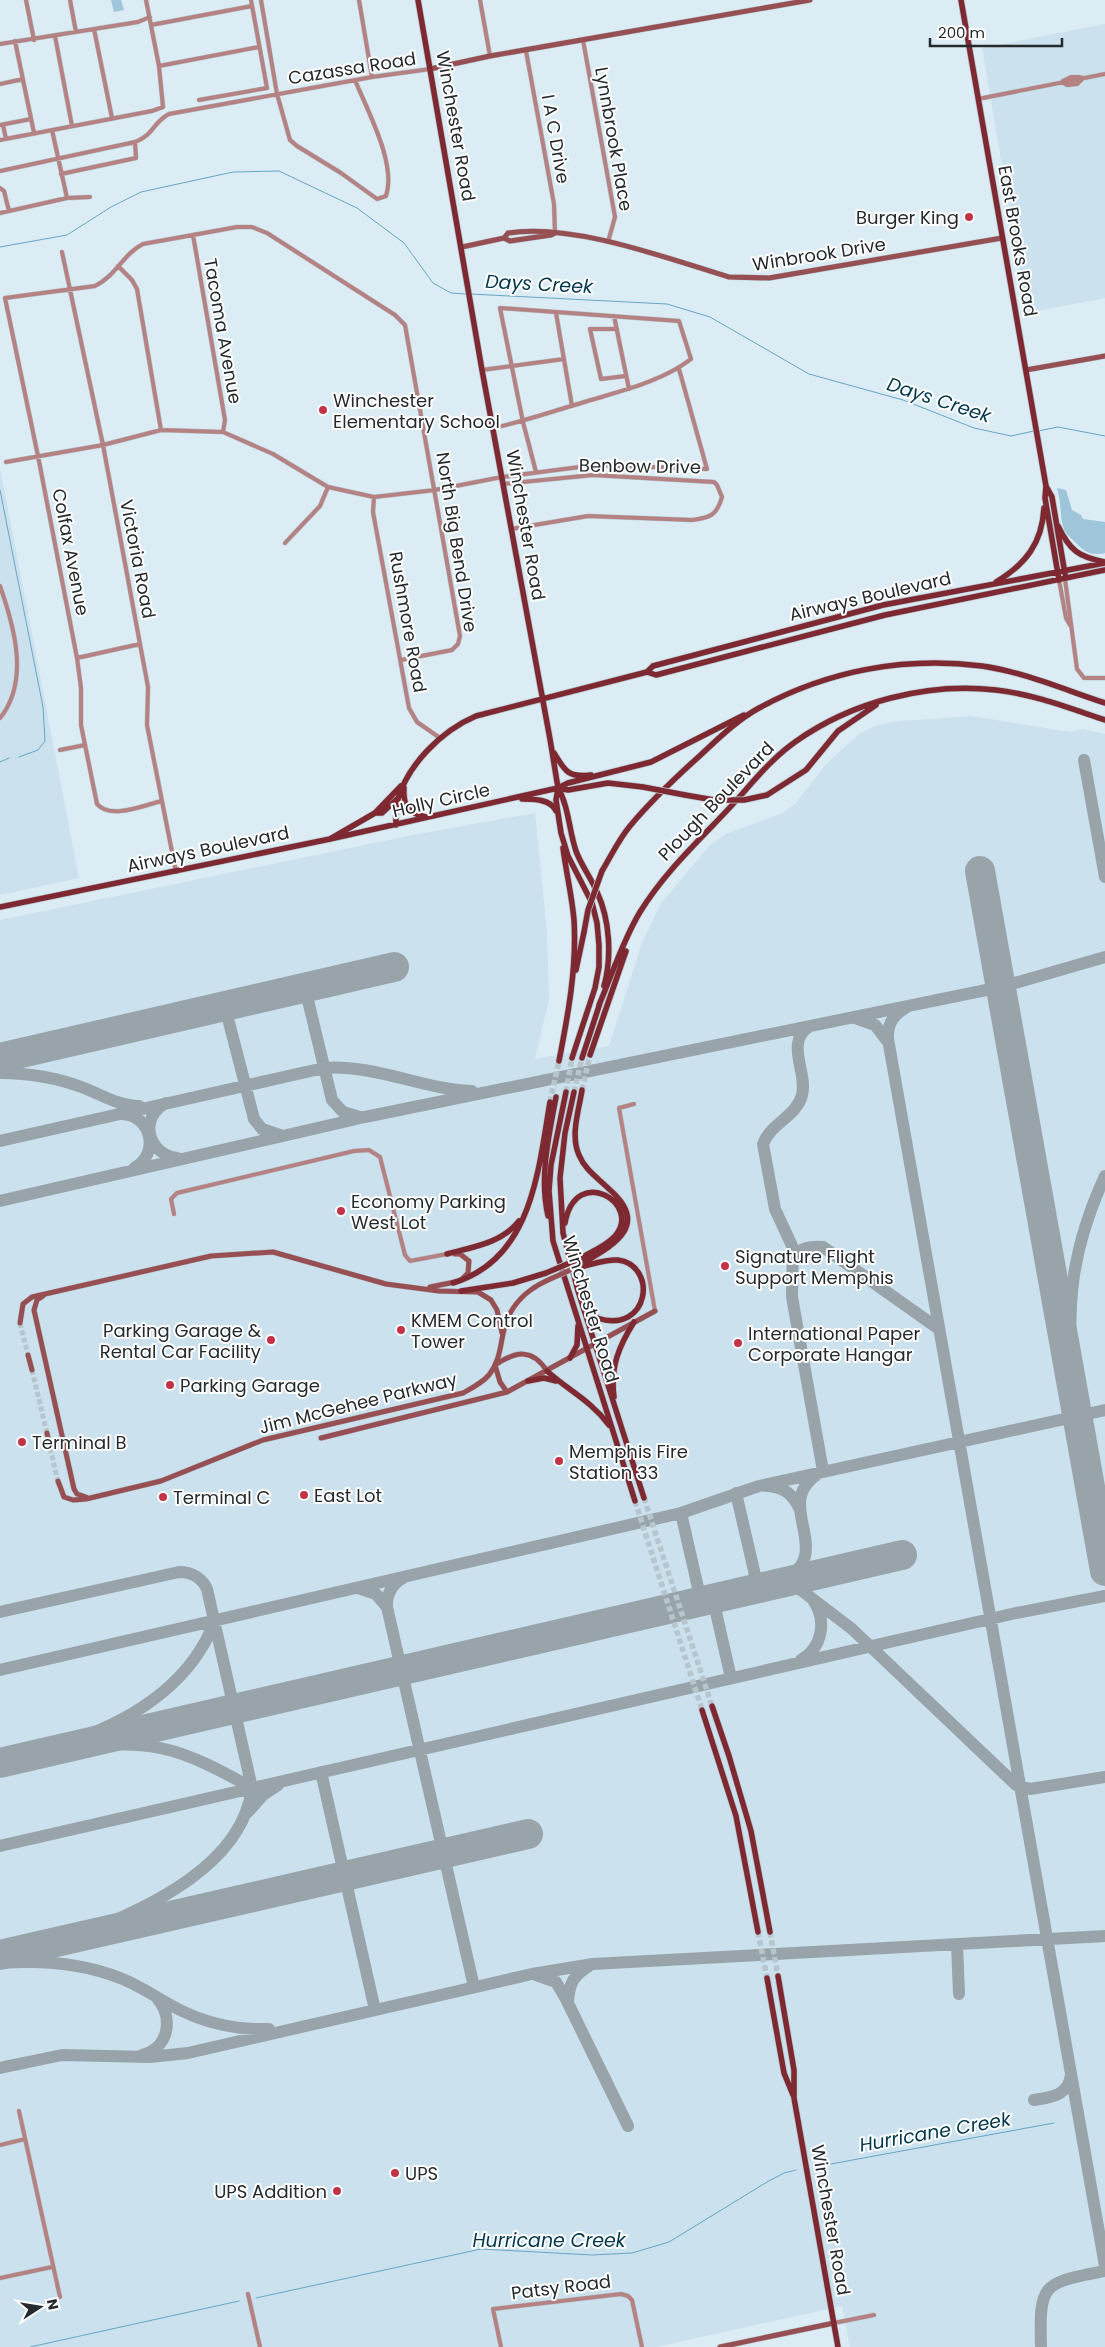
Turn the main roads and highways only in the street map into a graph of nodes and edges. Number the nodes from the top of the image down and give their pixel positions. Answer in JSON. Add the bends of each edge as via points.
{"nodes":[{"id":1,"x":418,"y":0,"type":"edge"},
{"id":2,"x":810,"y":0,"type":"edge"},
{"id":3,"x":961,"y":0,"type":"edge"},
{"id":4,"x":430,"y":69,"type":"junction"},
{"id":5,"x":1002,"y":238,"type":"junction"},
{"id":6,"x":462,"y":247,"type":"junction"},
{"id":7,"x":1105,"y":356,"type":"edge"},
{"id":8,"x":1026,"y":370,"type":"junction"},
{"id":9,"x":1046,"y":486,"type":"junction"},
{"id":10,"x":1045,"y":498,"type":"junction"},
{"id":11,"x":1057,"y":523,"type":"junction"},
{"id":12,"x":1105,"y":563,"type":"edge"},
{"id":13,"x":1105,"y":570,"type":"edge"},
{"id":14,"x":1064,"y":571,"type":"junction"},
{"id":15,"x":1058,"y":572,"type":"junction"},
{"id":16,"x":1062,"y":579,"type":"junction"},
{"id":17,"x":992,"y":584,"type":"junction"},
{"id":18,"x":647,"y":672,"type":"junction"},
{"id":19,"x":542,"y":699,"type":"junction"},
{"id":20,"x":883,"y":701,"type":"junction"},
{"id":21,"x":1105,"y":703,"type":"edge"},
{"id":22,"x":757,"y":709,"type":"junction"},
{"id":23,"x":1105,"y":720,"type":"edge"},
{"id":24,"x":552,"y":748,"type":"junction"},
{"id":25,"x":615,"y":773,"type":"junction"},
{"id":26,"x":405,"y":783,"type":"junction"},
{"id":27,"x":558,"y":788,"type":"junction"},
{"id":28,"x":399,"y":796,"type":"junction"},
{"id":29,"x":512,"y":799,"type":"junction"},
{"id":30,"x":375,"y":812,"type":"junction"},
{"id":31,"x":558,"y":815,"type":"junction"},
{"id":32,"x":429,"y":818,"type":"junction"},
{"id":33,"x":396,"y":825,"type":"junction"},
{"id":34,"x":561,"y":833,"type":"junction"},
{"id":35,"x":330,"y":839,"type":"junction"},
{"id":36,"x":0,"y":907,"type":"edge"},
{"id":37,"x":632,"y":930,"type":"junction"},
{"id":38,"x":570,"y":1002,"type":"junction"},
{"id":39,"x":599,"y":1005,"type":"junction"},
{"id":40,"x":590,"y":1055,"type":"tunnel mouth"},
{"id":41,"x":572,"y":1058,"type":"tunnel mouth"},
{"id":42,"x":582,"y":1058,"type":"tunnel mouth"},
{"id":43,"x":559,"y":1061,"type":"tunnel mouth"},
{"id":44,"x":582,"y":1090,"type":"tunnel mouth"},
{"id":45,"x":566,"y":1092,"type":"tunnel mouth"},
{"id":46,"x":574,"y":1092,"type":"tunnel mouth"},
{"id":47,"x":556,"y":1097,"type":"tunnel mouth"},
{"id":48,"x":550,"y":1102,"type":"tunnel mouth"},
{"id":49,"x":527,"y":1211,"type":"junction"},
{"id":50,"x":563,"y":1233,"type":"junction"},
{"id":51,"x":553,"y":1241,"type":"junction"},
{"id":52,"x":447,"y":1254,"type":"joint"},
{"id":53,"x":575,"y":1268,"type":"junction"},
{"id":54,"x":453,"y":1283,"type":"junction"},
{"id":55,"x":421,"y":1288,"type":"junction"},
{"id":56,"x":461,"y":1290,"type":"junction"},
{"id":57,"x":578,"y":1291,"type":"junction"},
{"id":58,"x":46,"y":1294,"type":"junction"},
{"id":59,"x":655,"y":1311,"type":"road end"},
{"id":60,"x":578,"y":1321,"type":"junction"},
{"id":61,"x":634,"y":1322,"type":"junction"},
{"id":62,"x":20,"y":1323,"type":"tunnel mouth"},
{"id":63,"x":502,"y":1336,"type":"junction"},
{"id":64,"x":595,"y":1344,"type":"junction"},
{"id":65,"x":587,"y":1348,"type":"junction"},
{"id":66,"x":28,"y":1355,"type":"tunnel mouth"},
{"id":67,"x":570,"y":1358,"type":"junction"},
{"id":68,"x":495,"y":1366,"type":"junction"},
{"id":69,"x":32,"y":1370,"type":"tunnel mouth"},
{"id":70,"x":547,"y":1371,"type":"junction"},
{"id":71,"x":528,"y":1381,"type":"junction"},
{"id":72,"x":560,"y":1383,"type":"junction"},
{"id":73,"x":507,"y":1392,"type":"junction"},
{"id":74,"x":616,"y":1414,"type":"junction"},
{"id":75,"x":612,"y":1429,"type":"junction"},
{"id":76,"x":46,"y":1433,"type":"tunnel mouth"},
{"id":77,"x":321,"y":1438,"type":"dead end"},
{"id":78,"x":50,"y":1448,"type":"tunnel mouth"},
{"id":79,"x":58,"y":1481,"type":"tunnel mouth"},
{"id":80,"x":90,"y":1498,"type":"junction"},
{"id":81,"x":644,"y":1498,"type":"tunnel mouth"},
{"id":82,"x":635,"y":1501,"type":"tunnel mouth"},
{"id":83,"x":712,"y":1706,"type":"tunnel mouth"},
{"id":84,"x":702,"y":1710,"type":"tunnel mouth"},
{"id":85,"x":758,"y":1932,"type":"tunnel mouth"},
{"id":86,"x":770,"y":1932,"type":"tunnel mouth"},
{"id":87,"x":778,"y":1976,"type":"tunnel mouth"},
{"id":88,"x":767,"y":1978,"type":"tunnel mouth"},
{"id":89,"x":794,"y":2098,"type":"junction"},
{"id":90,"x":834,"y":2323,"type":"junction"},
{"id":91,"x":720,"y":2347,"type":"edge"},
{"id":92,"x":838,"y":2347,"type":"edge"}],
"edges":[{"from":1,"to":4,"type":"main road","name":"Winchester Road"},
{"from":2,"to":4,"type":"main road","name":"Cazassa Road"},
{"from":3,"to":5,"type":"main road","name":"East Brooks Road"},
{"from":4,"to":6,"type":"main road","name":"Winchester Road"},
{"from":5,"to":6,"type":"main road","name":"Winbrook Drive","via":[[769,278],[747,279],[729,277],[608,242],[541,230],[508,233],[504,238]]},
{"from":5,"to":8,"type":"main road","name":"East Brooks Road"},
{"from":6,"to":19,"type":"main road","name":"Winchester Road"},
{"from":7,"to":8,"type":"main road"},
{"from":8,"to":9,"type":"main road","name":"East Brooks Road"},
{"from":9,"to":10,"type":"main road","name":"East Brooks Road"},
{"from":9,"to":11,"type":"main road","name":"East Brooks Road","via":[[1052,497]]},
{"from":10,"to":15,"type":"main road","name":"East Brooks Road"},
{"from":10,"to":17,"type":"main road","via":[[1043,524],[1034,548],[1017,568]]},
{"from":11,"to":12,"type":"main road","via":[[1064,540],[1075,552]]},
{"from":11,"to":14,"type":"main road","name":"East Brooks Road"},
{"from":12,"to":14,"type":"main road","name":"Airways Boulevard"},
{"from":13,"to":16,"type":"main road","name":"Airways Boulevard"},
{"from":14,"to":15,"type":"main road","name":"Airways Boulevard"},
{"from":14,"to":16,"type":"main road","name":"East Brooks Road"},
{"from":15,"to":16,"type":"main road","name":"East Brooks Road"},
{"from":15,"to":17,"type":"main road","name":"Airways Boulevard"},
{"from":16,"to":18,"type":"main road","name":"Airways Boulevard","via":[[885,615],[656,675]]},
{"from":17,"to":18,"type":"main road","name":"Airways Boulevard","via":[[883,606],[653,666]]},
{"from":18,"to":19,"type":"main road","name":"Airways Boulevard"},
{"from":19,"to":24,"type":"main road","name":"Winchester Road"},
{"from":19,"to":26,"type":"main road","name":"Airways Boulevard","via":[[459,723],[421,759]]},
{"from":20,"to":23,"type":"main road","name":"Plough Boulevard","via":[[919,691],[996,690],[1044,699]]},
{"from":20,"to":27,"type":"main road","bridge":true,"via":[[838,731],[806,770],[767,795],[744,800],[714,800],[608,783],[568,790]]},
{"from":20,"to":37,"type":"main road","name":"Plough Boulevard","via":[[825,724],[774,760],[664,878]]},
{"from":21,"to":22,"type":"main road","name":"Plough Boulevard","via":[[1027,676],[982,666],[925,662],[885,665],[837,675]]},
{"from":22,"to":25,"type":"main road","via":[[652,762]]},
{"from":22,"to":38,"type":"main road","name":"Plough Boulevard","bridge":true,"via":[[720,737],[629,827],[602,871],[588,910]]},
{"from":24,"to":25,"type":"main road","via":[[566,772],[573,775]]},
{"from":24,"to":27,"type":"main road","name":"Winchester Road"},
{"from":25,"to":27,"type":"main road"},
{"from":26,"to":28,"type":"main road","name":"Airways Boulevard"},
{"from":26,"to":30,"type":"main road","name":"Airways Boulevard"},
{"from":26,"to":32,"type":"main road","via":[[404,797],[409,811]]},
{"from":27,"to":29,"type":"main road","name":"Holly Circle"},
{"from":27,"to":31,"type":"main road","name":"Winchester Road"},
{"from":27,"to":39,"type":"main road","name":"Winchester Road","via":[[564,798],[577,853],[598,893],[605,920],[608,965]]},
{"from":28,"to":30,"type":"main road","via":[[387,811]]},
{"from":28,"to":33,"type":"main road","name":"Airways Boulevard"},
{"from":29,"to":31,"type":"main road","via":[[547,802]]},
{"from":29,"to":32,"type":"main road","name":"Holly Circle"},
{"from":30,"to":35,"type":"main road","name":"Airways Boulevard"},
{"from":31,"to":34,"type":"main road","name":"Winchester Road"},
{"from":32,"to":33,"type":"main road","name":"Holly Circle"},
{"from":33,"to":35,"type":"main road","name":"Holly Circle"},
{"from":34,"to":38,"type":"main road","via":[[574,920]]},
{"from":34,"to":41,"type":"main road","name":"Winchester Road","via":[[568,856],[592,903],[599,945],[595,988]]},
{"from":35,"to":36,"type":"main road","name":"Airways Boulevard"},
{"from":37,"to":39,"type":"main road"},
{"from":37,"to":40,"type":"main road"},
{"from":38,"to":43,"type":"main road"},
{"from":39,"to":42,"type":"main road","name":"Winchester Road"},
{"from":44,"to":53,"type":"main road","via":[[576,1125],[578,1153],[590,1173],[624,1204],[627,1221],[621,1238],[613,1246]]},
{"from":45,"to":51,"type":"main road","name":"Winchester Road","via":[[551,1165],[549,1191]]},
{"from":46,"to":50,"type":"main road","name":"Winchester Road","via":[[560,1178]]},
{"from":47,"to":51,"type":"main road","via":[[544,1186]]},
{"from":48,"to":49,"type":"main road","via":[[540,1163]]},
{"from":49,"to":52,"type":"main road","via":[[516,1226],[492,1242]]},
{"from":49,"to":54,"type":"main road","via":[[510,1242],[496,1259],[477,1274]]},
{"from":50,"to":56,"type":"main road","bridge":true,"via":[[570,1206],[584,1193],[610,1196],[620,1208],[621,1223],[615,1237],[580,1259],[513,1284]]},
{"from":50,"to":57,"type":"main road","name":"Winchester Road"},
{"from":51,"to":60,"type":"main road","name":"Winchester Road"},
{"from":52,"to":54,"type":"main road","via":[[460,1254],[470,1267],[465,1276]]},
{"from":53,"to":57,"type":"main road","via":[[609,1260],[626,1262],[635,1269],[644,1289],[637,1311],[616,1322],[596,1318]]},
{"from":53,"to":63,"type":"main road","bridge":true,"via":[[530,1289],[517,1301]]},
{"from":54,"to":55,"type":"main road"},
{"from":55,"to":56,"type":"main road"},
{"from":55,"to":58,"type":"main road","via":[[383,1283],[273,1252],[211,1256]]},
{"from":56,"to":63,"type":"main road","via":[[478,1292],[491,1300],[500,1320]]},
{"from":57,"to":64,"type":"main road","name":"Winchester Road"},
{"from":58,"to":62,"type":"main road","via":[[32,1297],[23,1304]]},
{"from":58,"to":80,"type":"main road","via":[[37,1300],[34,1310],[74,1489],[77,1494]]},
{"from":59,"to":61,"type":"main road"},
{"from":60,"to":65,"type":"main road","name":"Winchester Road"},
{"from":60,"to":67,"type":"main road","via":[[576,1345]]},
{"from":61,"to":64,"type":"main road"},
{"from":61,"to":74,"type":"main road","via":[[616,1355],[612,1375]]},
{"from":63,"to":68,"type":"main road"},
{"from":64,"to":65,"type":"main road"},
{"from":64,"to":74,"type":"main road","name":"Winchester Road"},
{"from":65,"to":67,"type":"main road"},
{"from":65,"to":75,"type":"main road","name":"Winchester Road"},
{"from":66,"to":69,"type":"main road"},
{"from":67,"to":70,"type":"main road"},
{"from":68,"to":70,"type":"main road","via":[[508,1357],[524,1354],[534,1356]]},
{"from":68,"to":73,"type":"main road"},
{"from":68,"to":80,"type":"main road","name":"Jim McGehee Parkway","via":[[488,1376],[463,1393],[263,1440],[180,1474]]},
{"from":70,"to":71,"type":"main road"},
{"from":70,"to":72,"type":"main road"},
{"from":71,"to":72,"type":"main road","via":[[544,1378]]},
{"from":71,"to":73,"type":"main road"},
{"from":72,"to":75,"type":"main road","via":[[588,1401]]},
{"from":73,"to":77,"type":"main road"},
{"from":74,"to":81,"type":"main road","name":"Winchester Road"},
{"from":75,"to":82,"type":"main road","name":"Winchester Road"},
{"from":76,"to":78,"type":"main road"},
{"from":79,"to":80,"type":"main road","name":"Jim McGehee Parkway","via":[[60,1491],[68,1500]]},
{"from":83,"to":86,"type":"main road","via":[[751,1831]]},
{"from":84,"to":85,"type":"main road","via":[[736,1816]]},
{"from":87,"to":89,"type":"main road","name":"Winchester Road","via":[[794,2070]]},
{"from":88,"to":89,"type":"main road","name":"Winchester Road","via":[[784,2073]]},
{"from":89,"to":90,"type":"main road","name":"Winchester Road"},
{"from":90,"to":91,"type":"main road"},
{"from":90,"to":92,"type":"main road","name":"Winchester Road"}]}
